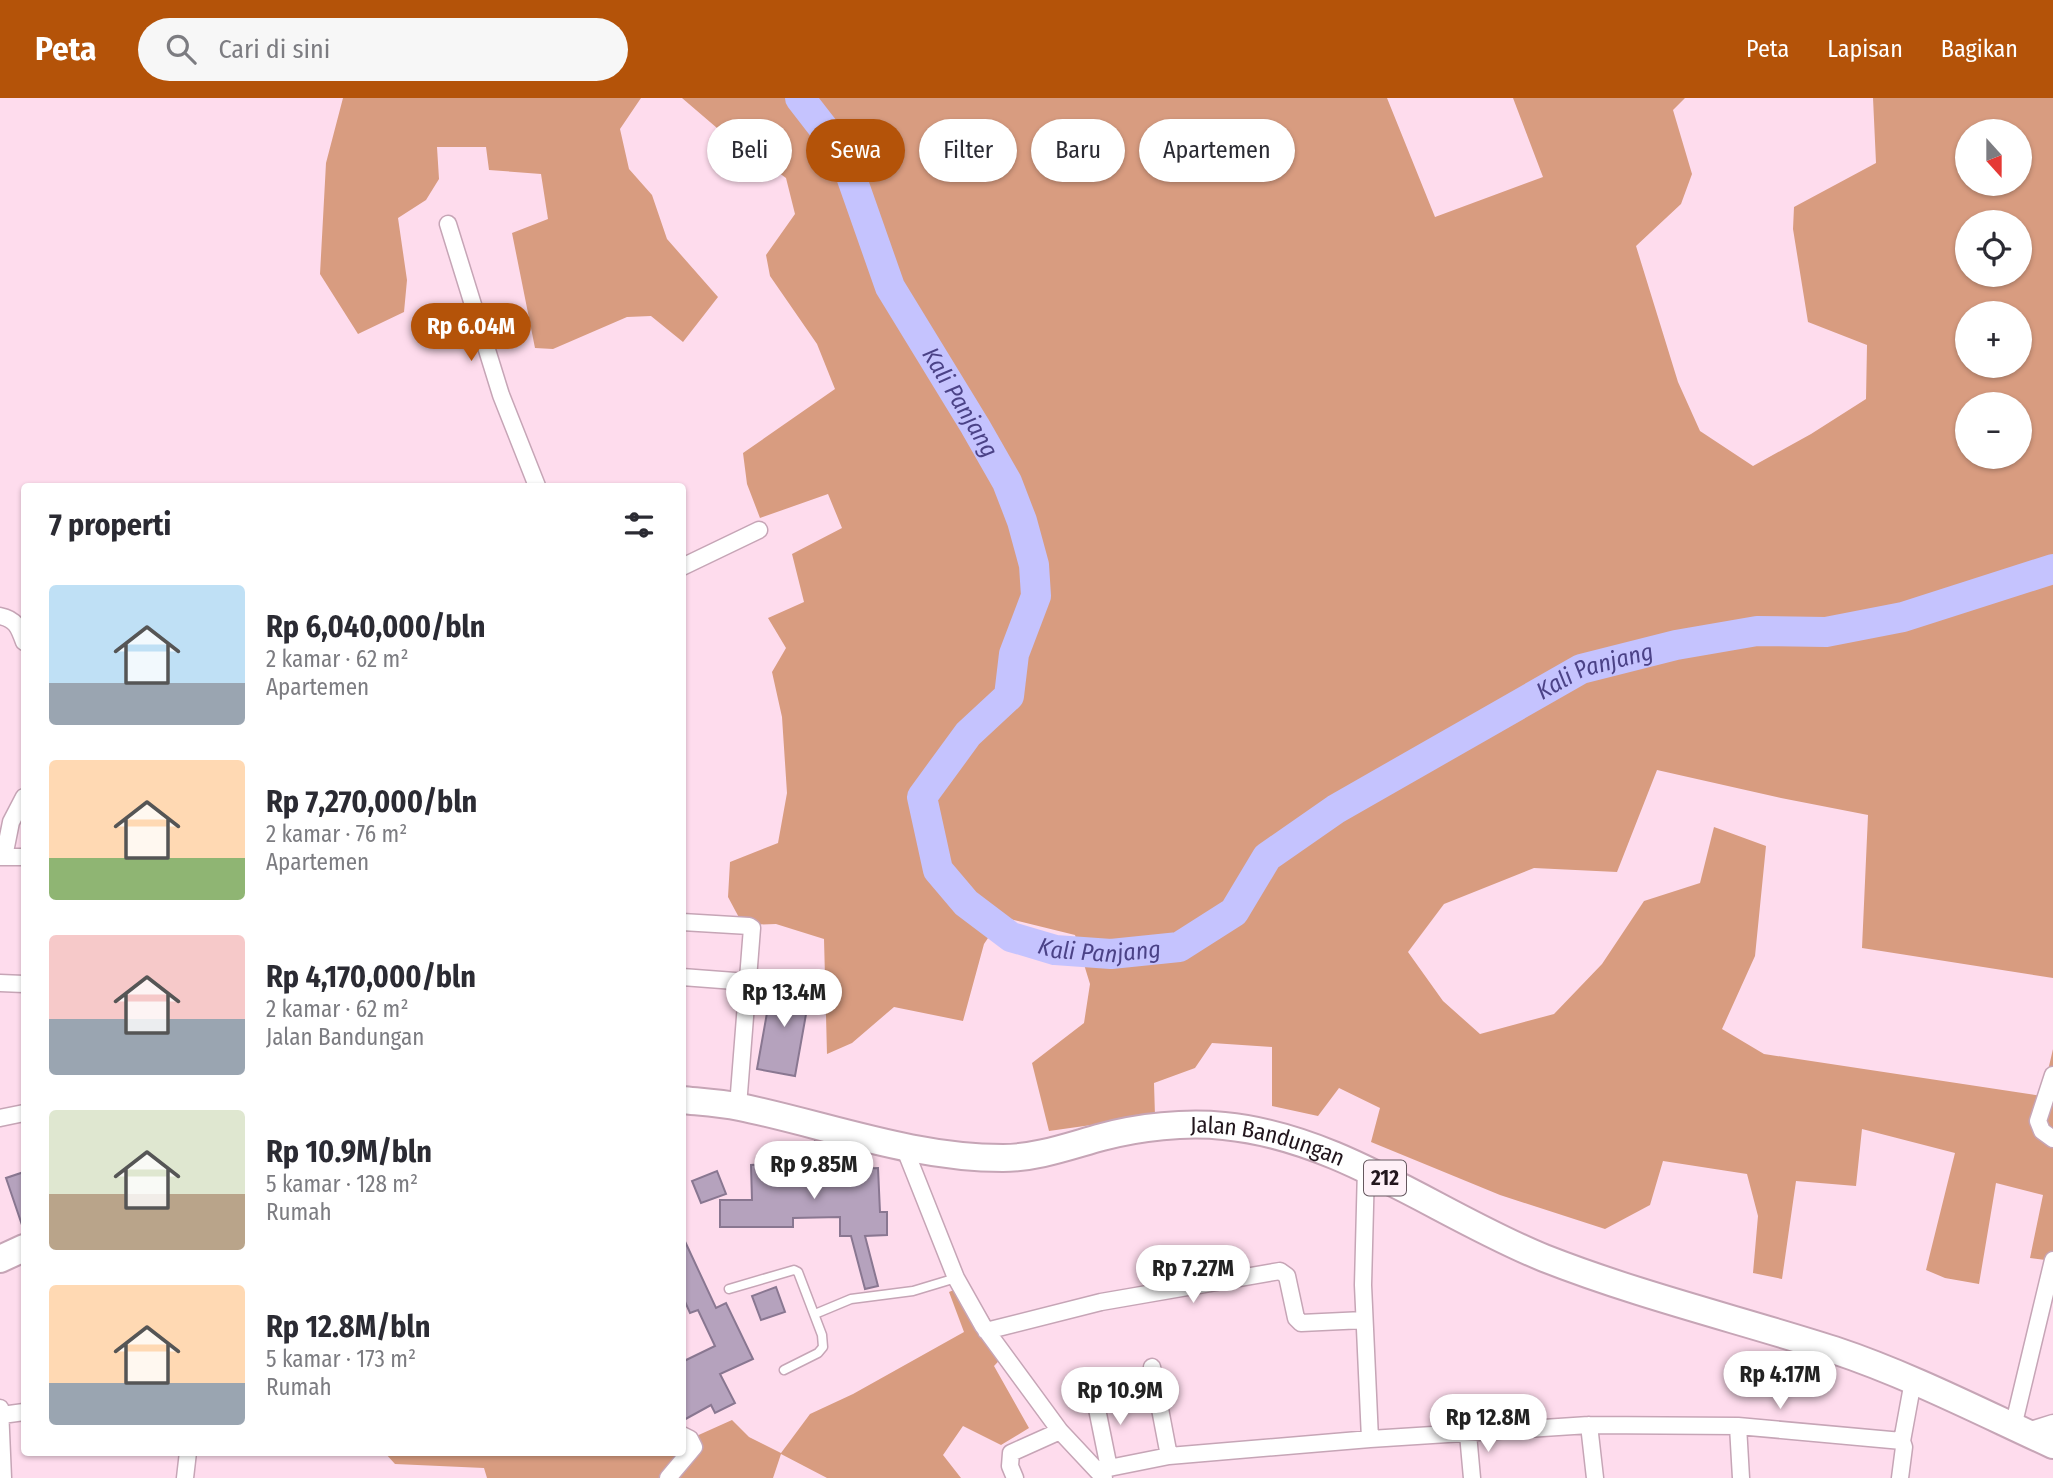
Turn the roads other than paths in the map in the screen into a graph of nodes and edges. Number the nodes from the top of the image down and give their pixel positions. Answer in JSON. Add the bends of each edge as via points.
{"nodes":[{"id":1,"x":448,"y":224,"type":"dead end"},
{"id":2,"x":536,"y":483,"type":"edge"},
{"id":3,"x":759,"y":530,"type":"dead end"},
{"id":4,"x":686,"y":565,"type":"edge"},
{"id":5,"x":0,"y":616,"type":"edge"},
{"id":6,"x":21,"y":635,"type":"edge"},
{"id":7,"x":21,"y":802,"type":"edge"},
{"id":8,"x":2,"y":857,"type":"edge"},
{"id":9,"x":21,"y":857,"type":"edge"},
{"id":10,"x":686,"y":922,"type":"edge"},
{"id":11,"x":686,"y":977,"type":"edge"},
{"id":12,"x":748,"y":982,"type":"junction"},
{"id":13,"x":0,"y":983,"type":"edge"},
{"id":14,"x":21,"y":984,"type":"edge"},
{"id":15,"x":2053,"y":1075,"type":"edge"},
{"id":16,"x":686,"y":1100,"type":"edge"},
{"id":17,"x":738,"y":1106,"type":"junction"},
{"id":18,"x":21,"y":1114,"type":"edge"},
{"id":19,"x":0,"y":1118,"type":"edge"},
{"id":20,"x":2053,"y":1139,"type":"edge"},
{"id":21,"x":888,"y":1144,"type":"junction"},
{"id":22,"x":1366,"y":1168,"type":"junction"},
{"id":23,"x":21,"y":1249,"type":"edge"},
{"id":24,"x":0,"y":1259,"type":"edge"},
{"id":25,"x":2053,"y":1260,"type":"edge"},
{"id":26,"x":956,"y":1278,"type":"junction"},
{"id":27,"x":729,"y":1289,"type":"dead end"},
{"id":28,"x":815,"y":1314,"type":"junction"},
{"id":29,"x":1364,"y":1320,"type":"junction"},
{"id":30,"x":986,"y":1331,"type":"junction"},
{"id":31,"x":1152,"y":1367,"type":"dead end"},
{"id":32,"x":784,"y":1370,"type":"dead end"},
{"id":33,"x":1913,"y":1381,"type":"junction"},
{"id":34,"x":1094,"y":1394,"type":"dead end"},
{"id":35,"x":1,"y":1412,"type":"edge"},
{"id":36,"x":21,"y":1412,"type":"edge"},
{"id":37,"x":2053,"y":1423,"type":"edge"},
{"id":38,"x":1589,"y":1425,"type":"junction"},
{"id":39,"x":1738,"y":1426,"type":"junction"},
{"id":40,"x":2018,"y":1429,"type":"junction"},
{"id":41,"x":1060,"y":1431,"type":"junction"},
{"id":42,"x":1468,"y":1434,"type":"junction"},
{"id":43,"x":686,"y":1437,"type":"edge"},
{"id":44,"x":1370,"y":1439,"type":"junction"},
{"id":45,"x":1902,"y":1441,"type":"junction"},
{"id":46,"x":2053,"y":1445,"type":"edge"},
{"id":47,"x":188,"y":1456,"type":"edge"},
{"id":48,"x":1169,"y":1456,"type":"junction"},
{"id":49,"x":1105,"y":1474,"type":"edge"},
{"id":50,"x":3,"y":1478,"type":"edge"},
{"id":51,"x":185,"y":1478,"type":"edge"},
{"id":52,"x":668,"y":1478,"type":"edge"},
{"id":53,"x":1016,"y":1478,"type":"edge"},
{"id":54,"x":1472,"y":1478,"type":"edge"},
{"id":55,"x":1595,"y":1478,"type":"edge"},
{"id":56,"x":1741,"y":1478,"type":"edge"},
{"id":57,"x":1900,"y":1478,"type":"edge"}],
"edges":[{"from":1,"to":2,"type":"street","via":[[501,395]]},
{"from":3,"to":4,"type":"street"},
{"from":5,"to":6,"type":"street","via":[[15,622]]},
{"from":7,"to":8,"type":"street","via":[[10,822]]},
{"from":8,"to":9,"type":"street"},
{"from":10,"to":12,"type":"street","via":[[751,927]]},
{"from":11,"to":12,"type":"street"},
{"from":12,"to":17,"type":"street"},
{"from":13,"to":14,"type":"street"},
{"from":15,"to":20,"type":"street","via":[[2038,1121]]},
{"from":16,"to":17,"type":"main road","name":"Jalan Bandungan","number":"212"},
{"from":17,"to":21,"type":"main road","name":"Jalan Bandungan","number":"212"},
{"from":18,"to":19,"type":"street"},
{"from":21,"to":22,"type":"main road","name":"Jalan Bandungan","number":"212","via":[[1007,1158],[1044,1154],[1153,1128],[1223,1125],[1295,1141]]},
{"from":21,"to":26,"type":"street","via":[[906,1152]]},
{"from":22,"to":29,"type":"street"},
{"from":22,"to":33,"type":"main road","name":"Jalan Bandungan","number":"212","via":[[1543,1257],[1837,1351]]},
{"from":23,"to":24,"type":"main road"},
{"from":25,"to":40,"type":"street"},
{"from":26,"to":28,"type":"lane","via":[[913,1291],[851,1299]]},
{"from":26,"to":30,"type":"street"},
{"from":27,"to":28,"type":"lane","via":[[796,1270]]},
{"from":28,"to":32,"type":"lane","via":[[823,1346]]},
{"from":29,"to":30,"type":"street","via":[[1301,1323],[1287,1276],[1280,1271],[1101,1302]]},
{"from":29,"to":44,"type":"street"},
{"from":30,"to":41,"type":"street"},
{"from":31,"to":48,"type":"street"},
{"from":33,"to":40,"type":"main road","name":"Jalan Bandungan","number":"212"},
{"from":33,"to":45,"type":"street"},
{"from":34,"to":49,"type":"street"},
{"from":35,"to":36,"type":"street"},
{"from":35,"to":50,"type":"street"},
{"from":37,"to":40,"type":"street"},
{"from":38,"to":39,"type":"street"},
{"from":38,"to":42,"type":"street"},
{"from":38,"to":55,"type":"street"},
{"from":39,"to":45,"type":"street"},
{"from":39,"to":56,"type":"street"},
{"from":40,"to":46,"type":"main road","name":"Jalan Bandungan","number":"212"},
{"from":41,"to":49,"type":"street"},
{"from":41,"to":53,"type":"street","via":[[1011,1452],[1010,1466]]},
{"from":42,"to":44,"type":"street"},
{"from":42,"to":54,"type":"street"},
{"from":43,"to":52,"type":"street","via":[[694,1447]]},
{"from":44,"to":48,"type":"street"},
{"from":45,"to":57,"type":"street"},
{"from":47,"to":51,"type":"street"},
{"from":48,"to":49,"type":"street"}]}
